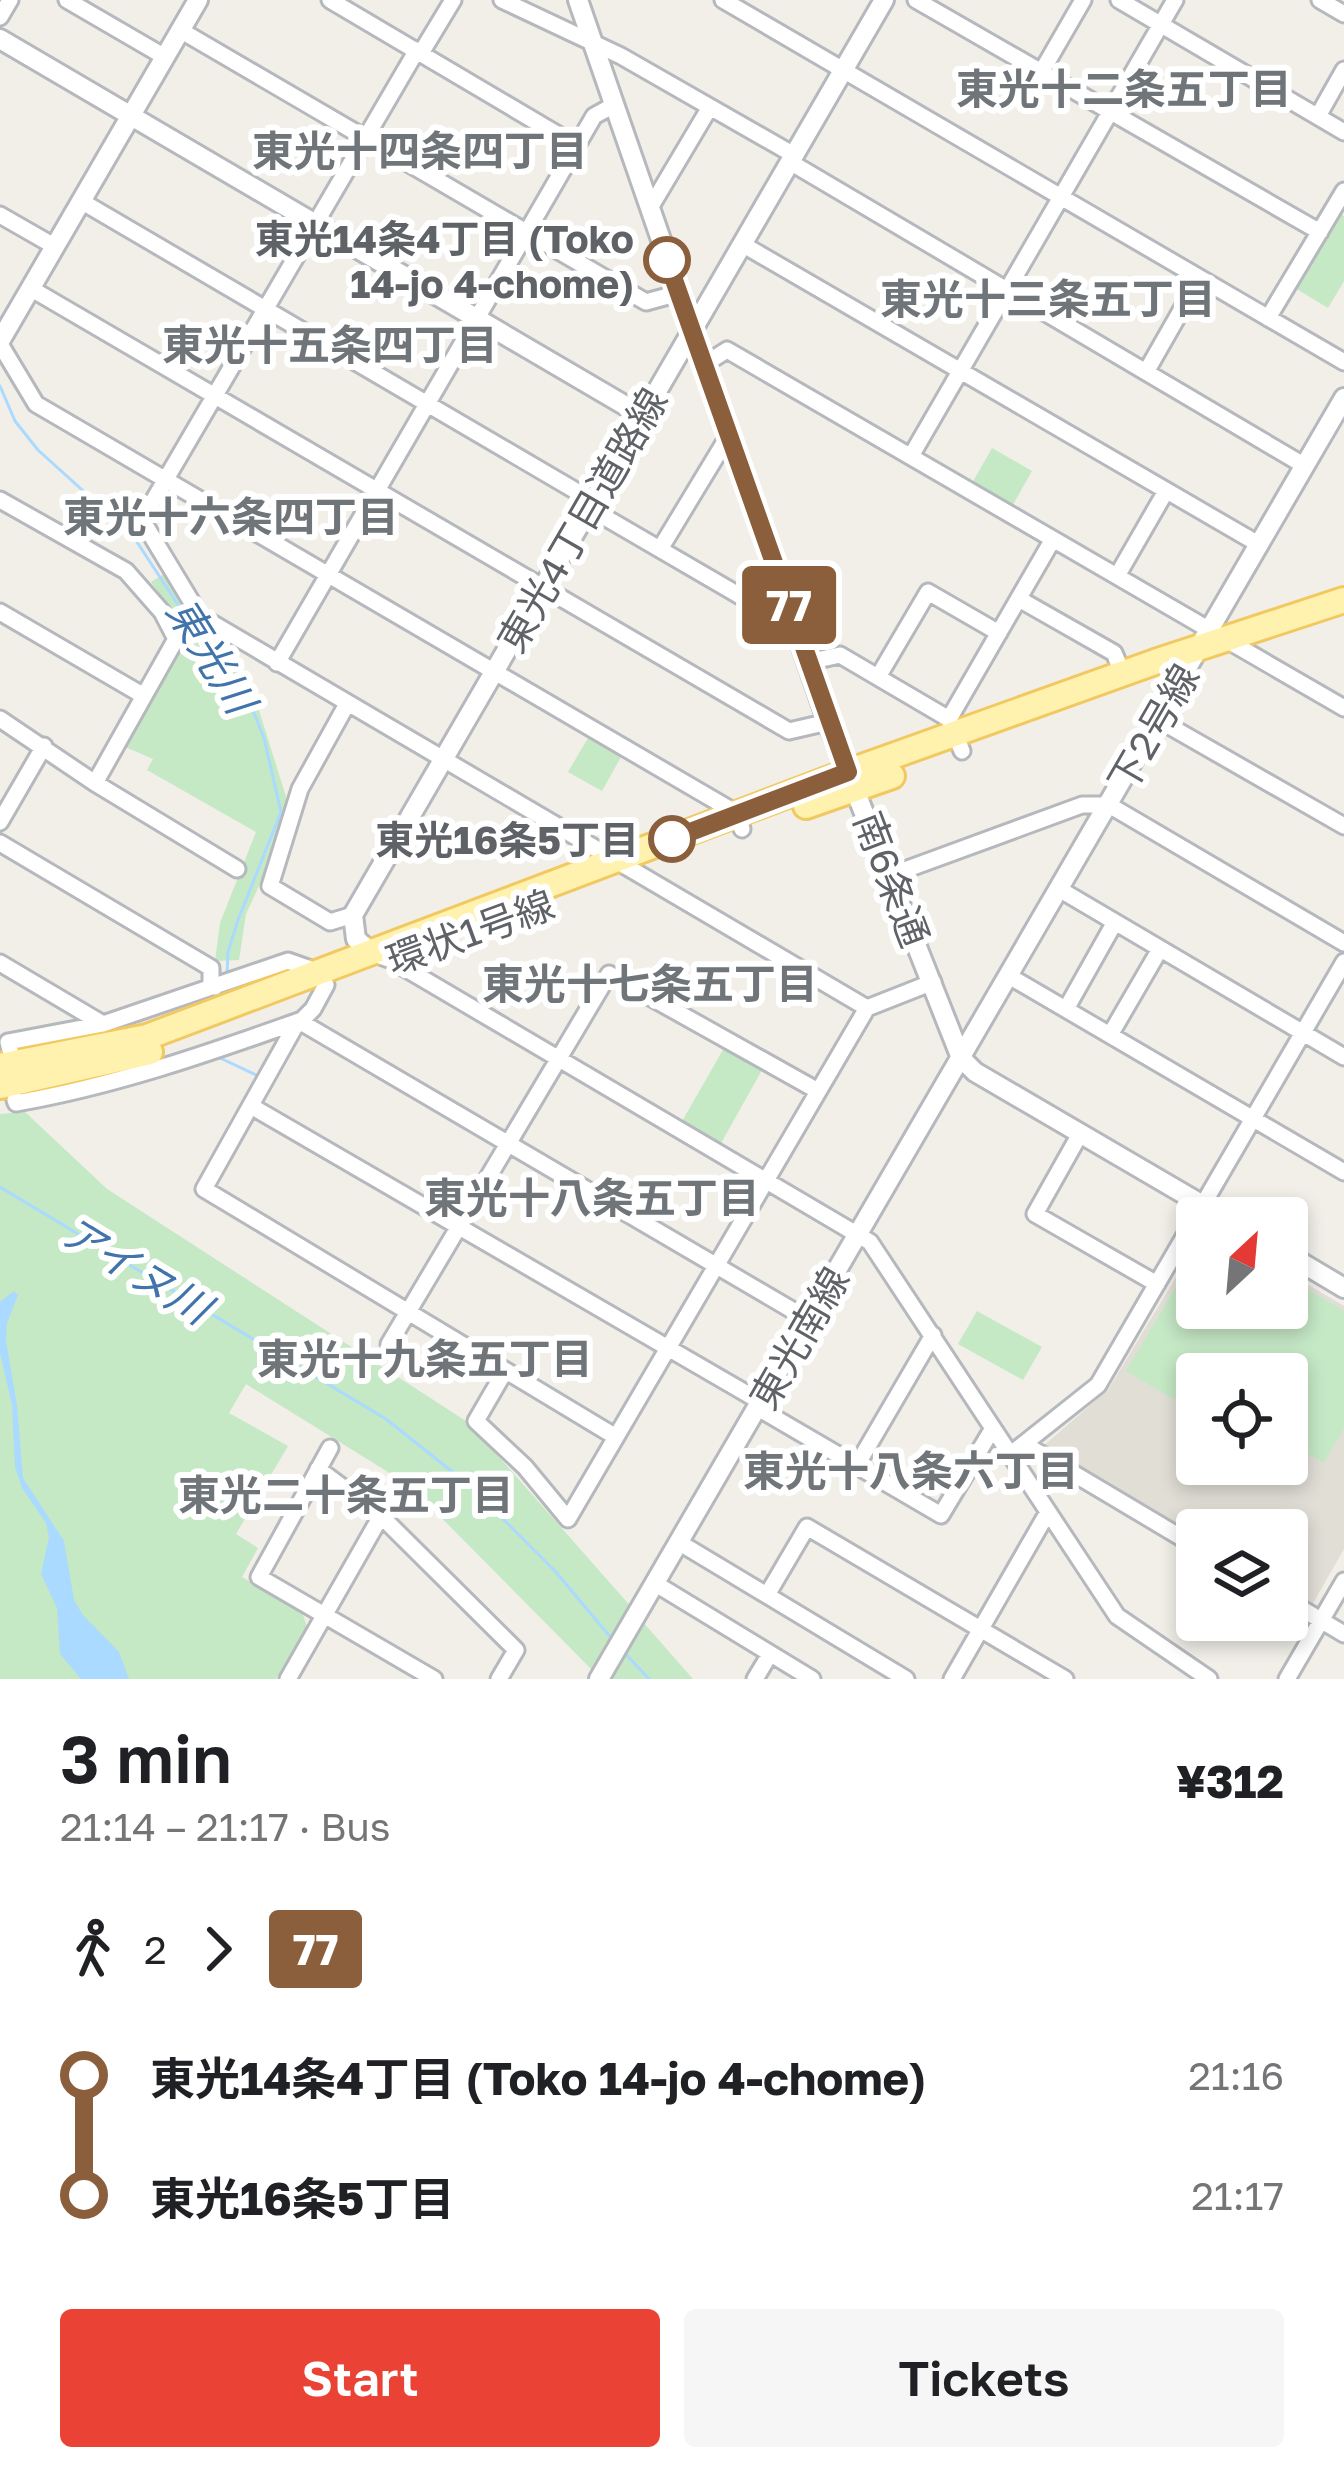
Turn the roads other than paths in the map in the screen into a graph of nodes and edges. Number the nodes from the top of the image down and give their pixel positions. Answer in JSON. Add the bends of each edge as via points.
{"nodes":[{"id":1,"x":10,"y":0,"type":"edge"},
{"id":2,"x":67,"y":0,"type":"edge"},
{"id":3,"x":330,"y":0,"type":"edge"},
{"id":4,"x":453,"y":0,"type":"edge"},
{"id":5,"x":502,"y":0,"type":"edge"},
{"id":6,"x":578,"y":0,"type":"edge"},
{"id":7,"x":723,"y":0,"type":"edge"},
{"id":8,"x":884,"y":0,"type":"edge"},
{"id":9,"x":916,"y":0,"type":"edge"},
{"id":10,"x":1083,"y":0,"type":"edge"},
{"id":11,"x":1119,"y":0,"type":"edge"},
{"id":12,"x":1174,"y":0,"type":"edge"},
{"id":13,"x":1320,"y":0,"type":"edge"},
{"id":14,"x":196,"y":1,"type":"edge"},
{"id":15,"x":1344,"y":14,"type":"edge"},
{"id":16,"x":0,"y":17,"type":"edge"},
{"id":17,"x":1160,"y":25,"type":"junction"},
{"id":18,"x":180,"y":30,"type":"junction"},
{"id":19,"x":0,"y":39,"type":"edge"},
{"id":20,"x":592,"y":44,"type":"junction"},
{"id":21,"x":419,"y":52,"type":"junction"},
{"id":22,"x":165,"y":57,"type":"junction"},
{"id":23,"x":842,"y":70,"type":"junction"},
{"id":24,"x":1344,"y":70,"type":"edge"},
{"id":25,"x":1042,"y":71,"type":"junction"},
{"id":26,"x":614,"y":105,"type":"junction"},
{"id":27,"x":710,"y":107,"type":"junction"},
{"id":28,"x":1110,"y":110,"type":"junction"},
{"id":29,"x":131,"y":116,"type":"junction"},
{"id":30,"x":1318,"y":116,"type":"junction"},
{"id":31,"x":1344,"y":132,"type":"edge"},
{"id":32,"x":364,"y":137,"type":"junction"},
{"id":33,"x":577,"y":146,"type":"junction"},
{"id":34,"x":792,"y":159,"type":"junction"},
{"id":35,"x":1344,"y":191,"type":"edge"},
{"id":36,"x":1060,"y":196,"type":"junction"},
{"id":37,"x":81,"y":201,"type":"junction"},
{"id":38,"x":650,"y":208,"type":"junction"},
{"id":39,"x":0,"y":215,"type":"edge"},
{"id":40,"x":314,"y":223,"type":"junction"},
{"id":41,"x":526,"y":232,"type":"junction"},
{"id":42,"x":1320,"y":232,"type":"junction"},
{"id":43,"x":742,"y":244,"type":"junction"},
{"id":44,"x":54,"y":246,"type":"junction"},
{"id":45,"x":1199,"y":279,"type":"junction"},
{"id":46,"x":30,"y":288,"type":"junction"},
{"id":47,"x":1006,"y":290,"type":"junction"},
{"id":48,"x":679,"y":293,"type":"junction"},
{"id":49,"x":265,"y":308,"type":"junction"},
{"id":50,"x":478,"y":318,"type":"junction"},
{"id":51,"x":1268,"y":318,"type":"junction"},
{"id":52,"x":692,"y":329,"type":"junction"},
{"id":53,"x":0,"y":342,"type":"edge"},
{"id":54,"x":1344,"y":362,"type":"edge"},
{"id":55,"x":705,"y":364,"type":"junction"},
{"id":56,"x":959,"y":370,"type":"junction"},
{"id":57,"x":1146,"y":372,"type":"junction"},
{"id":58,"x":214,"y":394,"type":"junction"},
{"id":59,"x":1344,"y":398,"type":"edge"},
{"id":60,"x":427,"y":404,"type":"junction"},
{"id":61,"x":643,"y":416,"type":"junction"},
{"id":62,"x":730,"y":435,"type":"junction"},
{"id":63,"x":911,"y":456,"type":"junction"},
{"id":64,"x":1305,"y":466,"type":"junction"},
{"id":65,"x":164,"y":479,"type":"junction"},
{"id":66,"x":377,"y":490,"type":"junction"},
{"id":67,"x":1166,"y":491,"type":"junction"},
{"id":68,"x":0,"y":500,"type":"edge"},
{"id":69,"x":591,"y":505,"type":"junction"},
{"id":70,"x":1053,"y":539,"type":"junction"},
{"id":71,"x":1260,"y":545,"type":"junction"},
{"id":72,"x":660,"y":549,"type":"junction"},
{"id":73,"x":328,"y":575,"type":"junction"},
{"id":74,"x":1117,"y":576,"type":"junction"},
{"id":75,"x":543,"y":588,"type":"junction"},
{"id":76,"x":1019,"y":599,"type":"junction"},
{"id":77,"x":1344,"y":600,"type":"edge"},
{"id":78,"x":0,"y":612,"type":"edge"},
{"id":79,"x":797,"y":628,"type":"junction"},
{"id":80,"x":1000,"y":633,"type":"junction"},
{"id":81,"x":1213,"y":639,"type":"junction"},
{"id":82,"x":808,"y":662,"type":"junction"},
{"id":83,"x":277,"y":664,"type":"junction"},
{"id":84,"x":492,"y":674,"type":"junction"},
{"id":85,"x":1123,"y":674,"type":"junction"},
{"id":86,"x":878,"y":677,"type":"junction"},
{"id":87,"x":144,"y":696,"type":"junction"},
{"id":88,"x":347,"y":704,"type":"junction"},
{"id":89,"x":1344,"y":708,"type":"edge"},
{"id":90,"x":1157,"y":718,"type":"junction"},
{"id":91,"x":0,"y":719,"type":"edge"},
{"id":92,"x":828,"y":722,"type":"junction"},
{"id":93,"x":956,"y":736,"type":"junction"},
{"id":94,"x":44,"y":746,"type":"junction"},
{"id":95,"x":442,"y":759,"type":"junction"},
{"id":96,"x":852,"y":780,"type":"junction"},
{"id":97,"x":94,"y":783,"type":"junction"},
{"id":98,"x":1109,"y":805,"type":"junction"},
{"id":99,"x":0,"y":821,"type":"edge"},
{"id":100,"x":740,"y":822,"type":"junction"},
{"id":101,"x":1344,"y":826,"type":"edge"},
{"id":102,"x":0,"y":843,"type":"edge"},
{"id":103,"x":622,"y":866,"type":"junction"},
{"id":104,"x":237,"y":869,"type":"dead end"},
{"id":105,"x":891,"y":875,"type":"junction"},
{"id":106,"x":1060,"y":890,"type":"junction"},
{"id":107,"x":353,"y":915,"type":"junction"},
{"id":108,"x":1115,"y":922,"type":"junction"},
{"id":109,"x":1344,"y":943,"type":"edge"},
{"id":110,"x":1160,"y":949,"type":"junction"},
{"id":111,"x":381,"y":957,"type":"junction"},
{"id":112,"x":1344,"y":962,"type":"edge"},
{"id":113,"x":0,"y":963,"type":"edge"},
{"id":114,"x":1009,"y":976,"type":"junction"},
{"id":115,"x":323,"y":979,"type":"junction"},
{"id":116,"x":932,"y":982,"type":"junction"},
{"id":117,"x":215,"y":987,"type":"junction"},
{"id":118,"x":866,"y":1008,"type":"junction"},
{"id":119,"x":1066,"y":1009,"type":"junction"},
{"id":120,"x":299,"y":1021,"type":"junction"},
{"id":121,"x":104,"y":1024,"type":"junction"},
{"id":122,"x":1304,"y":1033,"type":"junction"},
{"id":123,"x":1110,"y":1035,"type":"junction"},
{"id":124,"x":6,"y":1053,"type":"edge"},
{"id":125,"x":1344,"y":1057,"type":"edge"},
{"id":126,"x":557,"y":1058,"type":"junction"},
{"id":127,"x":961,"y":1058,"type":"junction"},
{"id":128,"x":818,"y":1091,"type":"junction"},
{"id":129,"x":10,"y":1096,"type":"edge"},
{"id":130,"x":251,"y":1106,"type":"junction"},
{"id":131,"x":1253,"y":1119,"type":"junction"},
{"id":132,"x":1080,"y":1134,"type":"junction"},
{"id":133,"x":507,"y":1144,"type":"junction"},
{"id":134,"x":1344,"y":1172,"type":"edge"},
{"id":135,"x":765,"y":1182,"type":"junction"},
{"id":136,"x":1189,"y":1197,"type":"edge"},
{"id":137,"x":1208,"y":1197,"type":"edge"},
{"id":138,"x":458,"y":1227,"type":"junction"},
{"id":139,"x":860,"y":1234,"type":"junction"},
{"id":140,"x":1176,"y":1251,"type":"edge"},
{"id":141,"x":716,"y":1266,"type":"junction"},
{"id":142,"x":1308,"y":1267,"type":"edge"},
{"id":143,"x":1157,"y":1284,"type":"junction"},
{"id":144,"x":1344,"y":1288,"type":"edge"},
{"id":145,"x":408,"y":1313,"type":"junction"},
{"id":146,"x":808,"y":1320,"type":"junction"},
{"id":147,"x":933,"y":1336,"type":"junction"},
{"id":148,"x":389,"y":1344,"type":"dead end"},
{"id":149,"x":668,"y":1349,"type":"junction"},
{"id":150,"x":505,"y":1371,"type":"junction"},
{"id":151,"x":759,"y":1405,"type":"junction"},
{"id":152,"x":993,"y":1428,"type":"junction"},
{"id":153,"x":616,"y":1437,"type":"junction"},
{"id":154,"x":330,"y":1448,"type":"dead end"},
{"id":155,"x":1017,"y":1449,"type":"junction"},
{"id":156,"x":857,"y":1465,"type":"junction"},
{"id":157,"x":318,"y":1469,"type":"junction"},
{"id":158,"x":1048,"y":1512,"type":"junction"},
{"id":159,"x":381,"y":1516,"type":"junction"},
{"id":160,"x":1176,"y":1536,"type":"edge"},
{"id":161,"x":680,"y":1543,"type":"junction"},
{"id":162,"x":1344,"y":1582,"type":"edge"},
{"id":163,"x":656,"y":1584,"type":"junction"},
{"id":164,"x":767,"y":1595,"type":"junction"},
{"id":165,"x":1308,"y":1613,"type":"edge"},
{"id":166,"x":325,"y":1616,"type":"junction"},
{"id":167,"x":1321,"y":1621,"type":"junction"},
{"id":168,"x":980,"y":1629,"type":"junction"},
{"id":169,"x":1344,"y":1634,"type":"edge"},
{"id":170,"x":770,"y":1654,"type":"junction"},
{"id":171,"x":603,"y":1672,"type":"edge"},
{"id":172,"x":290,"y":1679,"type":"edge"},
{"id":173,"x":434,"y":1679,"type":"edge"},
{"id":174,"x":499,"y":1679,"type":"edge"},
{"id":175,"x":755,"y":1679,"type":"edge"},
{"id":176,"x":812,"y":1679,"type":"edge"},
{"id":177,"x":906,"y":1679,"type":"edge"},
{"id":178,"x":952,"y":1679,"type":"edge"},
{"id":179,"x":1065,"y":1679,"type":"edge"},
{"id":180,"x":1209,"y":1679,"type":"edge"},
{"id":181,"x":1287,"y":1679,"type":"edge"}],
"edges":[{"from":1,"to":16,"type":"street"},
{"from":2,"to":22,"type":"street"},
{"from":3,"to":21,"type":"street"},
{"from":4,"to":21,"type":"street"},
{"from":5,"to":20,"type":"street"},
{"from":6,"to":20,"type":"street","name":"南6条通"},
{"from":7,"to":23,"type":"street"},
{"from":8,"to":23,"type":"street","name":"東光4丁目道路線"},
{"from":9,"to":25,"type":"street"},
{"from":10,"to":25,"type":"street"},
{"from":11,"to":17,"type":"street"},
{"from":12,"to":17,"type":"street"},
{"from":13,"to":15,"type":"street"},
{"from":14,"to":18,"type":"street"},
{"from":17,"to":28,"type":"street"},
{"from":17,"to":30,"type":"street"},
{"from":18,"to":22,"type":"street"},
{"from":18,"to":32,"type":"street"},
{"from":19,"to":29,"type":"street"},
{"from":20,"to":26,"type":"street","name":"南6条通"},
{"from":20,"to":27,"type":"street"},
{"from":21,"to":32,"type":"street"},
{"from":21,"to":33,"type":"street"},
{"from":22,"to":29,"type":"street"},
{"from":23,"to":34,"type":"street","name":"東光4丁目道路線"},
{"from":23,"to":36,"type":"street"},
{"from":24,"to":30,"type":"street"},
{"from":25,"to":28,"type":"street"},
{"from":26,"to":33,"type":"street","via":[[594,116]]},
{"from":26,"to":38,"type":"street","name":"南6条通"},
{"from":27,"to":34,"type":"street"},
{"from":27,"to":38,"type":"street"},
{"from":28,"to":36,"type":"street"},
{"from":28,"to":42,"type":"street"},
{"from":29,"to":37,"type":"street"},
{"from":29,"to":40,"type":"street"},
{"from":30,"to":31,"type":"street"},
{"from":32,"to":40,"type":"street"},
{"from":32,"to":41,"type":"street"},
{"from":33,"to":41,"type":"street"},
{"from":34,"to":43,"type":"street","name":"東光4丁目道路線"},
{"from":34,"to":47,"type":"street"},
{"from":35,"to":42,"type":"street"},
{"from":36,"to":45,"type":"street"},
{"from":36,"to":47,"type":"street"},
{"from":37,"to":44,"type":"street"},
{"from":37,"to":49,"type":"street"},
{"from":38,"to":48,"type":"street","name":"南6条通"},
{"from":39,"to":44,"type":"street"},
{"from":40,"to":49,"type":"street"},
{"from":40,"to":50,"type":"street"},
{"from":41,"to":48,"type":"street","via":[[646,302]]},
{"from":41,"to":50,"type":"street"},
{"from":42,"to":51,"type":"street"},
{"from":43,"to":52,"type":"street","name":"東光4丁目道路線"},
{"from":43,"to":56,"type":"street"},
{"from":44,"to":46,"type":"street"},
{"from":45,"to":51,"type":"street"},
{"from":45,"to":57,"type":"street"},
{"from":46,"to":53,"type":"street"},
{"from":46,"to":58,"type":"street"},
{"from":47,"to":56,"type":"street"},
{"from":47,"to":57,"type":"street"},
{"from":48,"to":52,"type":"street","name":"南6条通"},
{"from":49,"to":58,"type":"street"},
{"from":49,"to":60,"type":"street"},
{"from":50,"to":60,"type":"street"},
{"from":50,"to":61,"type":"street"},
{"from":51,"to":54,"type":"street"},
{"from":52,"to":55,"type":"street","name":"南6条通"},
{"from":52,"to":61,"type":"street","name":"東光4丁目道路線"},
{"from":53,"to":65,"type":"street","via":[[36,404]]},
{"from":55,"to":62,"type":"street","name":"南6条通"},
{"from":55,"to":63,"type":"street","via":[[727,350]]},
{"from":56,"to":63,"type":"street"},
{"from":56,"to":67,"type":"street"},
{"from":57,"to":64,"type":"street"},
{"from":58,"to":65,"type":"street"},
{"from":58,"to":66,"type":"street"},
{"from":59,"to":64,"type":"street","name":"下2号線"},
{"from":60,"to":66,"type":"street"},
{"from":60,"to":69,"type":"street"},
{"from":61,"to":69,"type":"street","name":"東光4丁目道路線"},
{"from":62,"to":72,"type":"street"},
{"from":62,"to":79,"type":"street","name":"南6条通"},
{"from":63,"to":70,"type":"street"},
{"from":64,"to":71,"type":"street","name":"下2号線"},
{"from":65,"to":73,"type":"street"},
{"from":65,"to":83,"type":"street","via":[[142,520],[200,616]]},
{"from":66,"to":73,"type":"street"},
{"from":66,"to":75,"type":"street"},
{"from":67,"to":71,"type":"street"},
{"from":67,"to":74,"type":"street"},
{"from":68,"to":87,"type":"street","via":[[126,571],[162,612],[176,638]]},
{"from":69,"to":72,"type":"street"},
{"from":69,"to":75,"type":"street","name":"東光4丁目道路線"},
{"from":70,"to":74,"type":"street"},
{"from":70,"to":76,"type":"street"},
{"from":71,"to":81,"type":"street","name":"下2号線"},
{"from":72,"to":79,"type":"street"},
{"from":73,"to":83,"type":"street"},
{"from":73,"to":84,"type":"street"},
{"from":74,"to":81,"type":"street"},
{"from":75,"to":84,"type":"street","name":"東光4丁目道路線"},
{"from":75,"to":92,"type":"street","via":[[789,731]]},
{"from":76,"to":80,"type":"street"},
{"from":76,"to":85,"type":"street","via":[[1114,653]]},
{"from":77,"to":81,"type":"main road","name":"環状1号線"},
{"from":78,"to":87,"type":"street"},
{"from":79,"to":82,"type":"street","name":"南6条通"},
{"from":80,"to":86,"type":"street","via":[[928,592]]},
{"from":80,"to":93,"type":"street"},
{"from":81,"to":85,"type":"main road","name":"環状1号線"},
{"from":81,"to":89,"type":"street"},
{"from":81,"to":90,"type":"street","name":"下2号線"},
{"from":81,"to":93,"type":"main road","name":"環状1号線","via":[[1153,678]]},
{"from":82,"to":86,"type":"street","via":[[840,655]]},
{"from":82,"to":92,"type":"street","name":"南6条通"},
{"from":83,"to":88,"type":"street"},
{"from":84,"to":95,"type":"street","name":"東光4丁目道路線"},
{"from":84,"to":100,"type":"street"},
{"from":85,"to":93,"type":"main road","name":"環状1号線"},
{"from":86,"to":93,"type":"street"},
{"from":87,"to":97,"type":"street"},
{"from":88,"to":95,"type":"street"},
{"from":88,"to":107,"type":"street","via":[[300,789],[270,886],[330,922]]},
{"from":90,"to":98,"type":"street","name":"下2号線"},
{"from":90,"to":101,"type":"street"},
{"from":91,"to":94,"type":"street"},
{"from":92,"to":96,"type":"street","name":"南6条通"},
{"from":93,"to":96,"type":"main road","name":"環状1号線"},
{"from":94,"to":97,"type":"street"},
{"from":94,"to":99,"type":"street"},
{"from":95,"to":103,"type":"street"},
{"from":95,"to":107,"type":"street","name":"東光4丁目道路線"},
{"from":96,"to":100,"type":"main road","name":"環状1号線"},
{"from":96,"to":105,"type":"street","name":"南6条通"},
{"from":97,"to":104,"type":"street"},
{"from":98,"to":105,"type":"street","via":[[1082,805]]},
{"from":98,"to":106,"type":"street","name":"下2号線"},
{"from":98,"to":109,"type":"street"},
{"from":100,"to":103,"type":"main road","name":"環状1号線"},
{"from":102,"to":117,"type":"street","via":[[211,968]]},
{"from":103,"to":111,"type":"main road","name":"環状1号線"},
{"from":103,"to":118,"type":"street"},
{"from":105,"to":116,"type":"street","name":"南6条通"},
{"from":106,"to":108,"type":"street"},
{"from":106,"to":114,"type":"street","name":"下2号線"},
{"from":107,"to":111,"type":"street","via":[[356,939]]},
{"from":108,"to":110,"type":"street"},
{"from":108,"to":119,"type":"street"},
{"from":110,"to":122,"type":"street"},
{"from":110,"to":123,"type":"street"},
{"from":111,"to":115,"type":"main road","name":"環状1号線"},
{"from":111,"to":126,"type":"street"},
{"from":112,"to":122,"type":"street"},
{"from":113,"to":121,"type":"street"},
{"from":114,"to":119,"type":"street"},
{"from":114,"to":127,"type":"street","name":"下2号線"},
{"from":115,"to":117,"type":"street","via":[[288,961]]},
{"from":115,"to":120,"type":"street","via":[[313,1009]]},
{"from":115,"to":124,"type":"main road","name":"環状1号線","via":[[147,1036]]},
{"from":115,"to":129,"type":"main road","name":"環状1号線","via":[[148,1053]]},
{"from":116,"to":118,"type":"street"},
{"from":116,"to":127,"type":"street","name":"南6条通"},
{"from":117,"to":121,"type":"street"},
{"from":118,"to":128,"type":"street"},
{"from":119,"to":123,"type":"street"},
{"from":120,"to":129,"type":"street","via":[[81,1092]]},
{"from":120,"to":130,"type":"street"},
{"from":120,"to":133,"type":"street"},
{"from":121,"to":124,"type":"street"},
{"from":122,"to":125,"type":"street"},
{"from":122,"to":131,"type":"street"},
{"from":123,"to":131,"type":"street"},
{"from":126,"to":128,"type":"street","via":[[609,974]]},
{"from":126,"to":133,"type":"street"},
{"from":126,"to":135,"type":"street"},
{"from":127,"to":132,"type":"street"},
{"from":127,"to":139,"type":"street","name":"東光南線"},
{"from":128,"to":135,"type":"street"},
{"from":130,"to":138,"type":"street"},
{"from":130,"to":145,"type":"street","via":[[204,1189]]},
{"from":131,"to":134,"type":"street"},
{"from":131,"to":137,"type":"street"},
{"from":132,"to":136,"type":"street"},
{"from":132,"to":143,"type":"street","via":[[1035,1214]]},
{"from":133,"to":138,"type":"street"},
{"from":133,"to":141,"type":"street"},
{"from":135,"to":139,"type":"street"},
{"from":135,"to":141,"type":"street"},
{"from":138,"to":145,"type":"street"},
{"from":138,"to":149,"type":"street"},
{"from":139,"to":146,"type":"street","name":"東光南線"},
{"from":139,"to":147,"type":"street"},
{"from":140,"to":143,"type":"street"},
{"from":141,"to":146,"type":"street"},
{"from":141,"to":149,"type":"street"},
{"from":142,"to":144,"type":"street"},
{"from":143,"to":155,"type":"street","via":[[1099,1385]]},
{"from":145,"to":148,"type":"street"},
{"from":145,"to":150,"type":"street"},
{"from":146,"to":151,"type":"street","name":"東光南線"},
{"from":147,"to":152,"type":"street"},
{"from":147,"to":156,"type":"street"},
{"from":149,"to":151,"type":"street"},
{"from":149,"to":153,"type":"street"},
{"from":150,"to":153,"type":"street"},
{"from":150,"to":153,"type":"street","via":[[476,1421],[568,1519]]},
{"from":151,"to":156,"type":"street"},
{"from":151,"to":161,"type":"street","name":"東光南線"},
{"from":152,"to":155,"type":"street"},
{"from":152,"to":156,"type":"street","via":[[941,1514]]},
{"from":154,"to":157,"type":"street"},
{"from":155,"to":158,"type":"street"},
{"from":155,"to":160,"type":"street"},
{"from":157,"to":159,"type":"street"},
{"from":157,"to":166,"type":"street","via":[[259,1577]]},
{"from":158,"to":168,"type":"street"},
{"from":158,"to":180,"type":"street","via":[[1117,1616]]},
{"from":159,"to":166,"type":"street"},
{"from":159,"to":174,"type":"street","via":[[516,1650]]},
{"from":161,"to":163,"type":"street","name":"東光南線"},
{"from":161,"to":164,"type":"street"},
{"from":162,"to":167,"type":"street"},
{"from":163,"to":170,"type":"street"},
{"from":163,"to":171,"type":"street","name":"東光南線"},
{"from":164,"to":168,"type":"street","via":[[807,1527]]},
{"from":164,"to":177,"type":"street"},
{"from":165,"to":167,"type":"street"},
{"from":166,"to":172,"type":"street"},
{"from":166,"to":173,"type":"street"},
{"from":167,"to":169,"type":"street"},
{"from":167,"to":181,"type":"street"},
{"from":168,"to":178,"type":"street"},
{"from":168,"to":179,"type":"street"},
{"from":170,"to":175,"type":"street"},
{"from":170,"to":176,"type":"street"}]}
